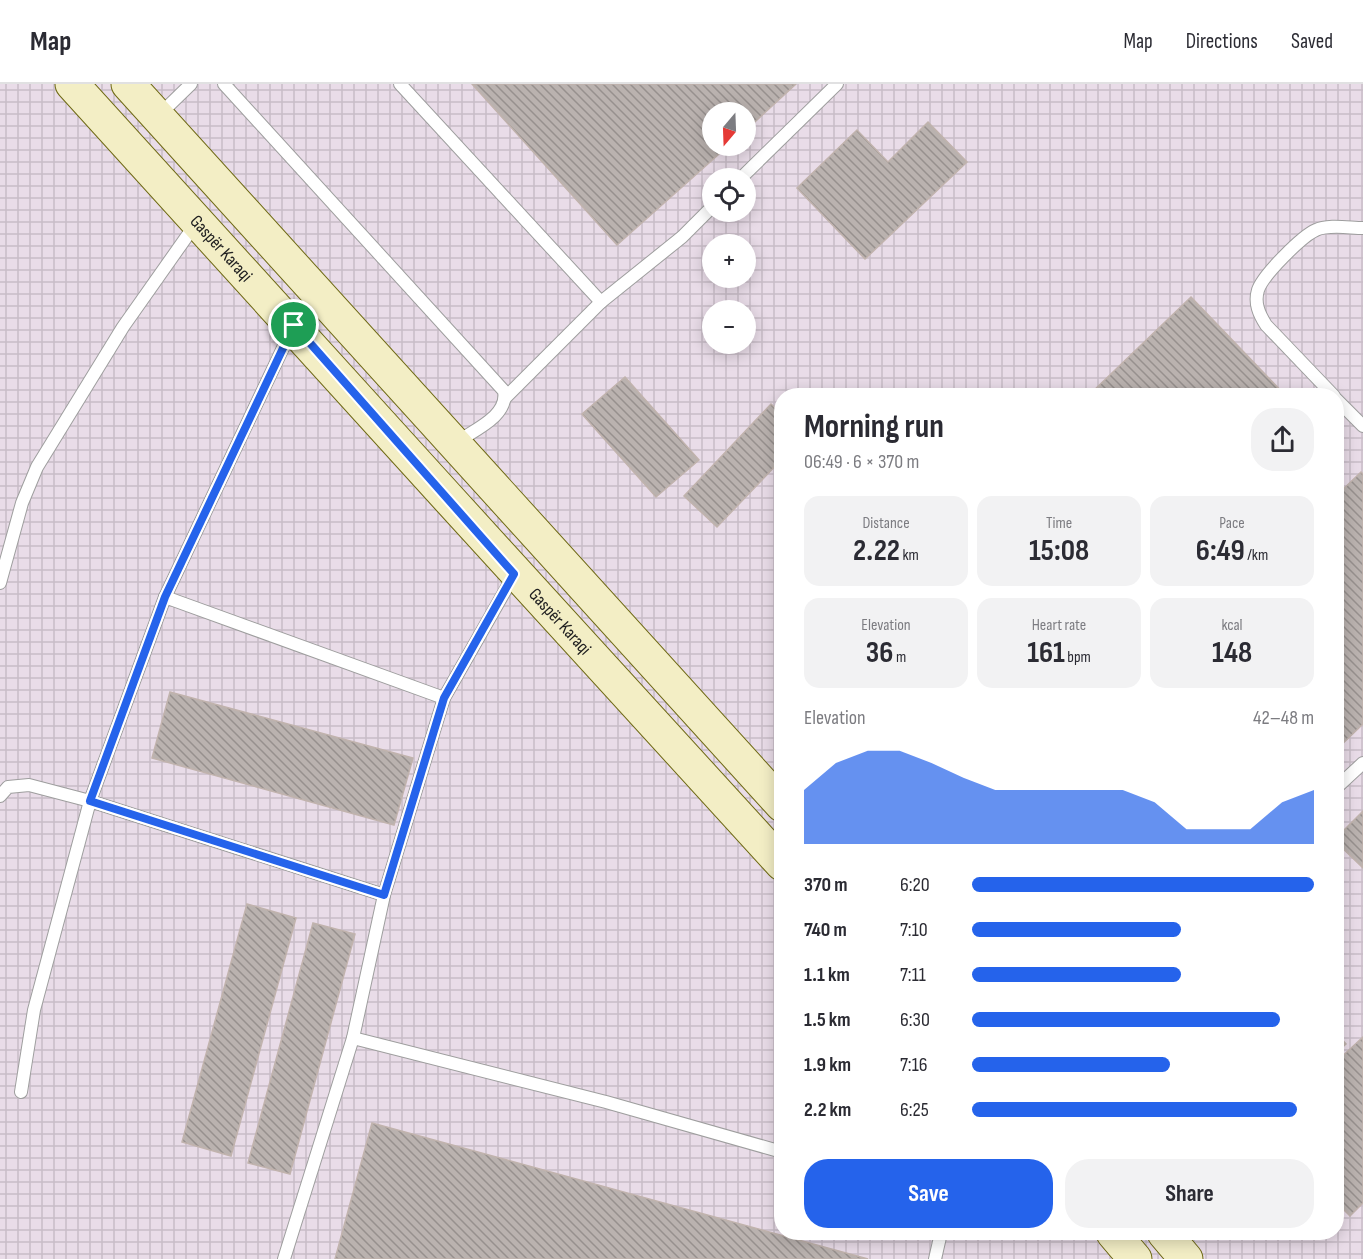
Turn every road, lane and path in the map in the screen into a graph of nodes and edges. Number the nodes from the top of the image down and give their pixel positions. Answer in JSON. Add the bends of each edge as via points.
{"nodes":[{"id":1,"x":72,"y":84,"type":"edge"},
{"id":2,"x":128,"y":84,"type":"edge"},
{"id":3,"x":191,"y":84,"type":"edge"},
{"id":4,"x":224,"y":84,"type":"edge"},
{"id":5,"x":400,"y":84,"type":"edge"},
{"id":6,"x":837,"y":84,"type":"edge"},
{"id":7,"x":157,"y":117,"type":"junction"},
{"id":8,"x":751,"y":168,"type":"edge"},
{"id":9,"x":702,"y":217,"type":"edge"},
{"id":10,"x":198,"y":221,"type":"junction"},
{"id":11,"x":1363,"y":228,"type":"edge"},
{"id":12,"x":601,"y":302,"type":"junction"},
{"id":13,"x":294,"y":325,"type":"junction"},
{"id":14,"x":1326,"y":388,"type":"edge"},
{"id":15,"x":505,"y":398,"type":"junction"},
{"id":16,"x":1344,"y":406,"type":"edge"},
{"id":17,"x":1363,"y":426,"type":"edge"},
{"id":18,"x":456,"y":443,"type":"junction"},
{"id":19,"x":514,"y":574,"type":"junction"},
{"id":20,"x":0,"y":583,"type":"edge"},
{"id":21,"x":165,"y":597,"type":"junction"},
{"id":22,"x":444,"y":698,"type":"junction"},
{"id":23,"x":1363,"y":763,"type":"edge"},
{"id":24,"x":1344,"y":781,"type":"edge"},
{"id":25,"x":0,"y":796,"type":"edge"},
{"id":26,"x":774,"y":796,"type":"edge"},
{"id":27,"x":90,"y":801,"type":"junction"},
{"id":28,"x":774,"y":855,"type":"edge"},
{"id":29,"x":384,"y":895,"type":"junction"},
{"id":30,"x":353,"y":1038,"type":"junction"},
{"id":31,"x":21,"y":1092,"type":"dead end"},
{"id":32,"x":774,"y":1150,"type":"edge"},
{"id":33,"x":939,"y":1240,"type":"edge"},
{"id":34,"x":1119,"y":1240,"type":"edge"},
{"id":35,"x":1170,"y":1240,"type":"edge"},
{"id":36,"x":284,"y":1259,"type":"edge"},
{"id":37,"x":935,"y":1259,"type":"edge"},
{"id":38,"x":1135,"y":1259,"type":"edge"},
{"id":39,"x":1186,"y":1259,"type":"edge"}],
"edges":[{"from":1,"to":10,"type":"main road","name":"Gaspër Karaqi"},
{"from":2,"to":7,"type":"main road"},
{"from":3,"to":7,"type":"lane"},
{"from":4,"to":15,"type":"lane","via":[[499,385]]},
{"from":5,"to":12,"type":"lane"},
{"from":6,"to":8,"type":"lane"},
{"from":7,"to":18,"type":"main road"},
{"from":9,"to":12,"type":"lane"},
{"from":10,"to":13,"type":"main road","name":"Gaspër Karaqi"},
{"from":10,"to":20,"type":"lane","via":[[123,327],[37,467],[22,503]]},
{"from":11,"to":14,"type":"lane","via":[[1318,228],[1258,289],[1256,302],[1266,325]]},
{"from":12,"to":15,"type":"lane"},
{"from":13,"to":19,"type":"main road","name":"Gaspër Karaqi"},
{"from":13,"to":21,"type":"lane"},
{"from":15,"to":18,"type":"lane","via":[[500,412]]},
{"from":16,"to":17,"type":"lane"},
{"from":18,"to":26,"type":"main road"},
{"from":19,"to":22,"type":"lane"},
{"from":19,"to":28,"type":"main road","name":"Gaspër Karaqi"},
{"from":21,"to":22,"type":"lane"},
{"from":21,"to":27,"type":"lane"},
{"from":22,"to":29,"type":"lane"},
{"from":23,"to":24,"type":"lane"},
{"from":25,"to":27,"type":"lane","via":[[8,788],[29,785]]},
{"from":27,"to":29,"type":"lane"},
{"from":27,"to":31,"type":"lane","via":[[34,1010]]},
{"from":29,"to":30,"type":"lane"},
{"from":30,"to":32,"type":"lane","via":[[606,1102]]},
{"from":30,"to":36,"type":"lane"},
{"from":33,"to":37,"type":"lane"},
{"from":34,"to":38,"type":"main road"},
{"from":35,"to":39,"type":"main road"}]}
